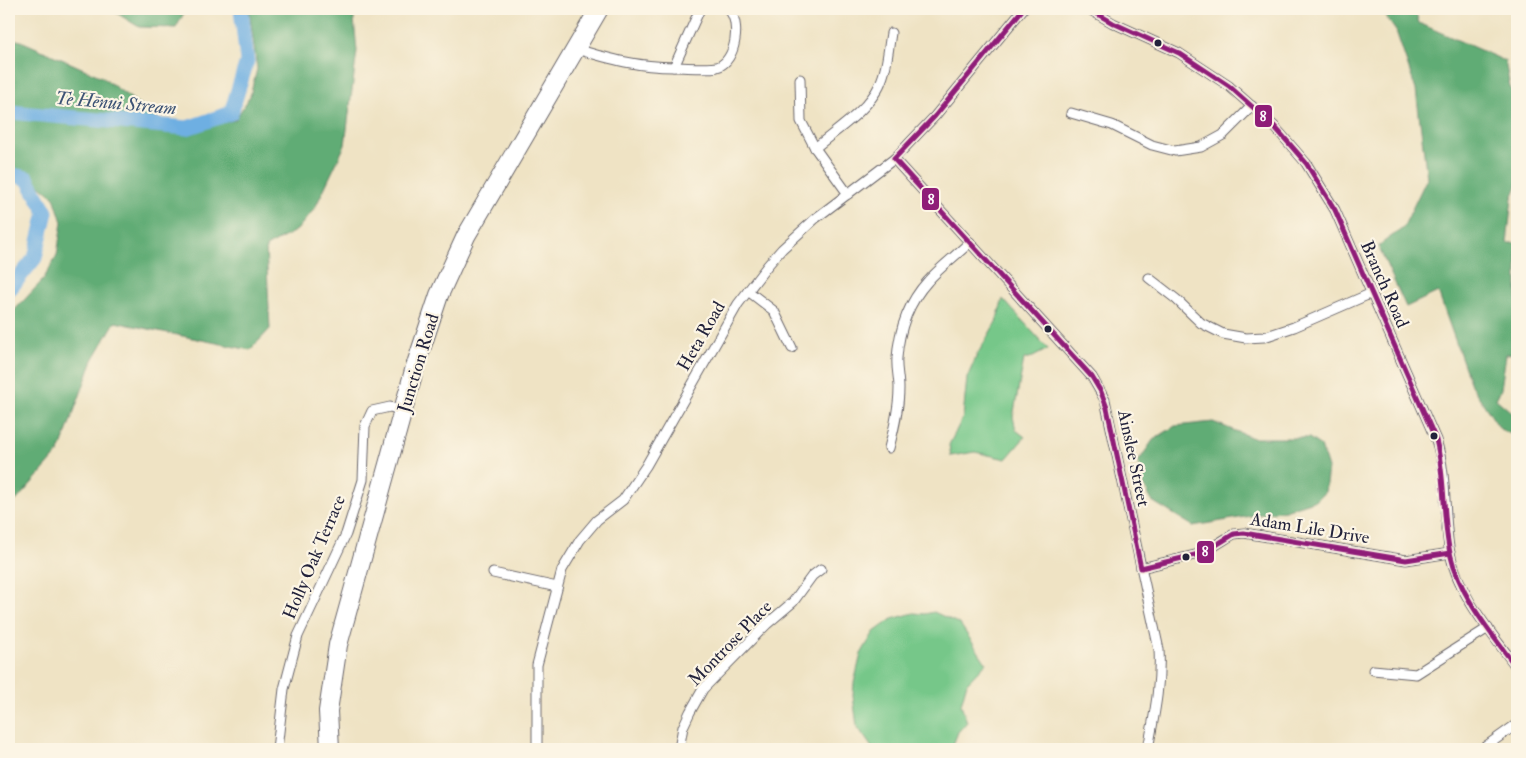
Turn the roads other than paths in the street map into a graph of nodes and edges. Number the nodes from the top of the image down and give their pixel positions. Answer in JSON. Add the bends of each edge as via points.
{"nodes":[{"id":1,"x":599,"y":9,"type":"edge"},
{"id":2,"x":700,"y":9,"type":"edge"},
{"id":3,"x":728,"y":9,"type":"edge"},
{"id":4,"x":1023,"y":9,"type":"edge"},
{"id":5,"x":1089,"y":9,"type":"edge"},
{"id":6,"x":891,"y":33,"type":"dead end"},
{"id":7,"x":576,"y":49,"type":"junction"},
{"id":8,"x":674,"y":67,"type":"junction"},
{"id":9,"x":800,"y":79,"type":"dead end"},
{"id":10,"x":1252,"y":106,"type":"junction"},
{"id":11,"x":1071,"y":113,"type":"dead end"},
{"id":12,"x":815,"y":148,"type":"junction"},
{"id":13,"x":894,"y":159,"type":"junction"},
{"id":14,"x":848,"y":194,"type":"junction"},
{"id":15,"x":970,"y":242,"type":"junction"},
{"id":16,"x":1149,"y":278,"type":"dead end"},
{"id":17,"x":748,"y":291,"type":"junction"},
{"id":18,"x":1372,"y":293,"type":"junction"},
{"id":19,"x":792,"y":348,"type":"dead end"},
{"id":20,"x":404,"y":411,"type":"junction"},
{"id":21,"x":888,"y":448,"type":"dead end"},
{"id":22,"x":1450,"y":553,"type":"junction"},
{"id":23,"x":1141,"y":568,"type":"junction"},
{"id":24,"x":820,"y":569,"type":"dead end"},
{"id":25,"x":493,"y":572,"type":"dead end"},
{"id":26,"x":558,"y":587,"type":"junction"},
{"id":27,"x":1488,"y":628,"type":"junction"},
{"id":28,"x":1517,"y":668,"type":"edge"},
{"id":29,"x":1373,"y":670,"type":"dead end"},
{"id":30,"x":1517,"y":724,"type":"edge"},
{"id":31,"x":278,"y":749,"type":"edge"},
{"id":32,"x":330,"y":749,"type":"edge"},
{"id":33,"x":538,"y":749,"type":"edge"},
{"id":34,"x":679,"y":749,"type":"edge"},
{"id":35,"x":1148,"y":749,"type":"edge"},
{"id":36,"x":1482,"y":749,"type":"edge"}],
"edges":[{"from":1,"to":7,"type":"highway","name":"Junction Road"},
{"from":2,"to":8,"type":"street"},
{"from":3,"to":8,"type":"street","via":[[735,23],[736,35],[728,60],[718,67]]},
{"from":4,"to":13,"type":"street","name":"Heta Road","via":[[935,116]]},
{"from":5,"to":10,"type":"street","name":"Branch Road","via":[[1179,53],[1229,86]]},
{"from":6,"to":12,"type":"street","via":[[879,87],[866,105]]},
{"from":7,"to":8,"type":"street","via":[[626,63]]},
{"from":7,"to":20,"type":"highway","name":"Junction Road","via":[[466,236],[439,295]]},
{"from":9,"to":12,"type":"street","via":[[801,121]]},
{"from":10,"to":11,"type":"street","via":[[1223,135],[1202,147],[1175,151],[1152,145],[1112,125]]},
{"from":10,"to":18,"type":"street","name":"Branch Road","via":[[1306,163],[1334,210]]},
{"from":12,"to":14,"type":"street"},
{"from":13,"to":14,"type":"street","name":"Heta Road"},
{"from":13,"to":15,"type":"street","name":"Ainslee Street"},
{"from":14,"to":17,"type":"street","name":"Heta Road","via":[[794,237]]},
{"from":15,"to":21,"type":"street","via":[[928,281],[905,318],[897,360],[896,422]]},
{"from":15,"to":23,"type":"street","name":"Ainslee Street","via":[[1102,392]]},
{"from":16,"to":18,"type":"street","via":[[1201,323],[1223,334],[1246,338],[1264,337],[1294,327]]},
{"from":17,"to":19,"type":"street","via":[[774,310]]},
{"from":17,"to":26,"type":"street","name":"Heta Road","via":[[646,466],[623,500],[580,540],[562,570]]},
{"from":18,"to":22,"type":"street","name":"Branch Road","via":[[1440,452]]},
{"from":20,"to":31,"type":"street","name":"Holly Oak Terrace","via":[[390,407],[372,411],[364,426],[363,480],[346,534],[298,636],[284,689]]},
{"from":20,"to":32,"type":"highway","name":"Junction Road","via":[[338,645],[328,711]]},
{"from":22,"to":23,"type":"street","name":"Adam Lile Drive","via":[[1406,560],[1244,533],[1234,534],[1203,553]]},
{"from":22,"to":27,"type":"street","name":"Branch Road","via":[[1460,584]]},
{"from":23,"to":35,"type":"street","name":"Ainslee Street","via":[[1160,665]]},
{"from":24,"to":34,"type":"street","name":"Montrose Place","via":[[793,602],[703,689],[683,728]]},
{"from":25,"to":26,"type":"street"},
{"from":26,"to":33,"type":"street","name":"Heta Road","via":[[537,665]]},
{"from":27,"to":28,"type":"street","name":"Branch Road"},
{"from":27,"to":29,"type":"street","via":[[1416,674]]},
{"from":30,"to":36,"type":"street"}]}
